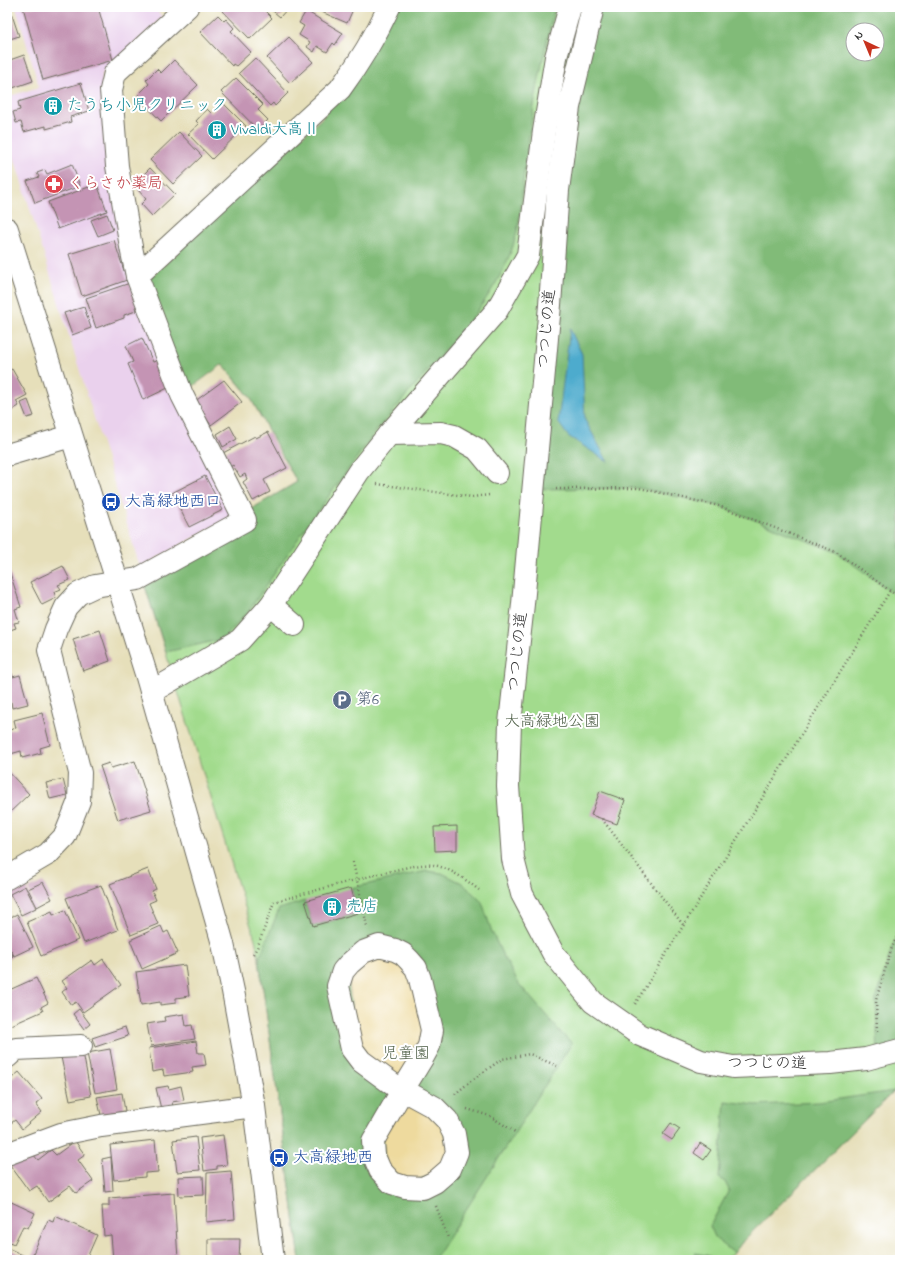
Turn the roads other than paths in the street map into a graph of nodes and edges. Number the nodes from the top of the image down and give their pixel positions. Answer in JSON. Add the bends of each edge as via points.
{"nodes":[{"id":1,"x":187,"y":7,"type":"edge"},
{"id":2,"x":389,"y":7,"type":"edge"},
{"id":3,"x":570,"y":7,"type":"edge"},
{"id":4,"x":593,"y":7,"type":"edge"},
{"id":5,"x":7,"y":228,"type":"edge"},
{"id":6,"x":137,"y":276,"type":"junction"},
{"id":7,"x":389,"y":434,"type":"junction"},
{"id":8,"x":71,"y":436,"type":"junction"},
{"id":9,"x":7,"y":455,"type":"edge"},
{"id":10,"x":497,"y":473,"type":"dead end"},
{"id":11,"x":118,"y":582,"type":"junction"},
{"id":12,"x":271,"y":605,"type":"junction"},
{"id":13,"x":294,"y":625,"type":"dead end"},
{"id":14,"x":151,"y":692,"type":"junction"},
{"id":15,"x":7,"y":878,"type":"edge"},
{"id":16,"x":81,"y":1046,"type":"dead end"},
{"id":17,"x":900,"y":1050,"type":"edge"},
{"id":18,"x":7,"y":1057,"type":"edge"},
{"id":19,"x":402,"y":1091,"type":"junction"},
{"id":20,"x":254,"y":1106,"type":"junction"},
{"id":21,"x":7,"y":1154,"type":"edge"},
{"id":22,"x":273,"y":1260,"type":"edge"}],
"edges":[{"from":1,"to":6,"type":"street","via":[[116,73],[111,90],[117,166]]},
{"from":2,"to":6,"type":"street","via":[[363,57],[340,89]]},
{"from":3,"to":7,"type":"street","via":[[556,57],[528,255],[496,310]]},
{"from":4,"to":17,"type":"street","name":"つつじの道","via":[[569,107],[558,190],[551,292],[510,723],[508,786],[513,859],[522,894],[553,953],[593,1002],[640,1035],[700,1061],[733,1067],[830,1063],[866,1059]]},
{"from":5,"to":8,"type":"street"},
{"from":6,"to":11,"type":"street","via":[[182,395],[245,520],[138,579]]},
{"from":7,"to":10,"type":"street","via":[[441,433],[454,436],[477,449]]},
{"from":7,"to":12,"type":"street","via":[[359,471]]},
{"from":8,"to":9,"type":"street"},
{"from":8,"to":11,"type":"street"},
{"from":11,"to":14,"type":"street"},
{"from":11,"to":15,"type":"street","via":[[95,586],[78,594],[66,607],[56,629],[49,650],[80,774],[79,801],[65,836],[48,854]]},
{"from":12,"to":13,"type":"street"},
{"from":12,"to":14,"type":"street","via":[[240,640]]},
{"from":14,"to":20,"type":"street","via":[[223,944]]},
{"from":16,"to":18,"type":"street","via":[[16,1049]]},
{"from":19,"to":19,"type":"street","via":[[373,1141],[374,1156],[380,1170],[392,1183],[423,1188],[436,1182],[450,1169],[456,1152],[454,1134],[447,1120],[434,1107]]},
{"from":19,"to":19,"type":"street","via":[[368,1068],[352,1049],[338,986],[343,971],[355,958],[380,946],[396,950],[416,968],[432,1030],[424,1057]]},
{"from":20,"to":21,"type":"street","via":[[101,1126],[61,1134]]},
{"from":20,"to":22,"type":"street"}]}
